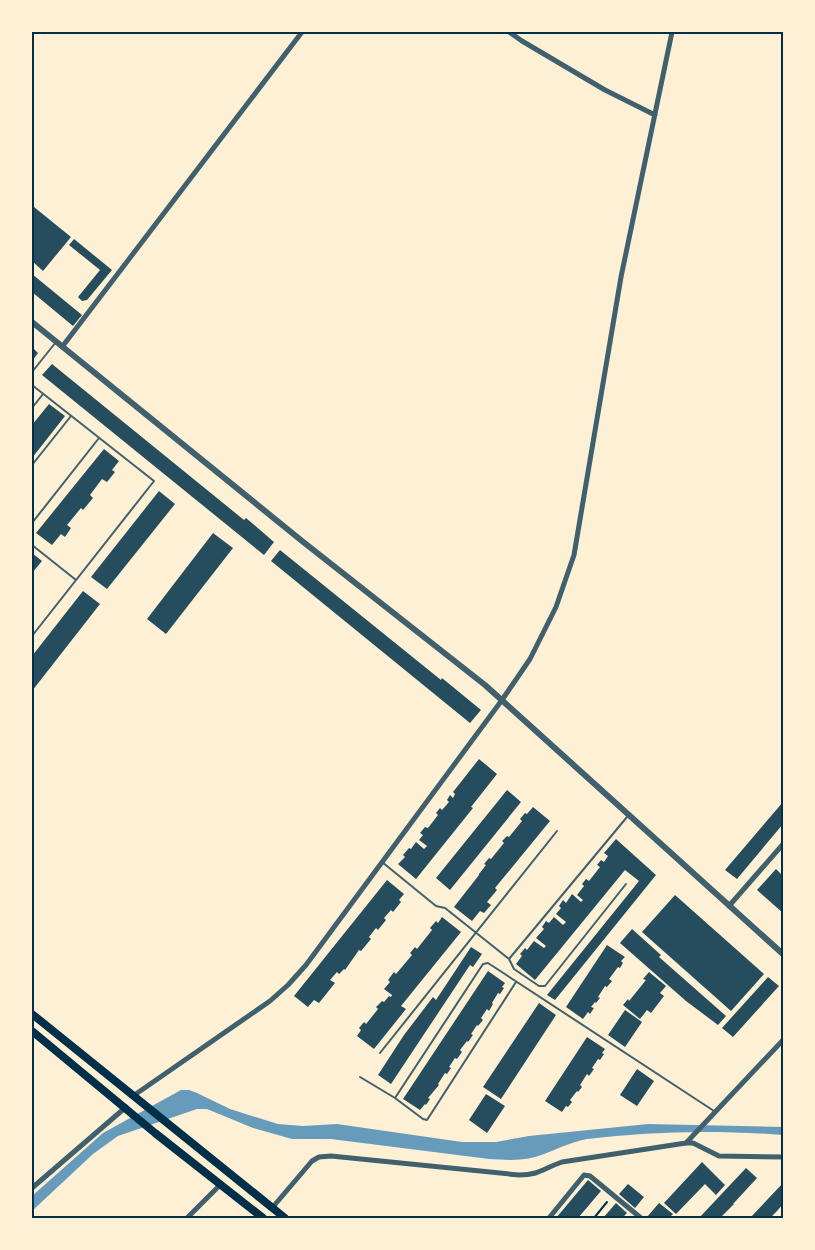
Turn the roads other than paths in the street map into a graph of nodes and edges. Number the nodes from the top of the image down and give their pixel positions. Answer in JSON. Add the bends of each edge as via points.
{"nodes":[{"id":1,"x":302,"y":32,"type":"edge"},
{"id":2,"x":509,"y":32,"type":"edge"},
{"id":3,"x":672,"y":32,"type":"edge"},
{"id":4,"x":655,"y":115,"type":"junction"},
{"id":5,"x":32,"y":322,"type":"edge"},
{"id":6,"x":56,"y":342,"type":"junction"},
{"id":7,"x":62,"y":347,"type":"junction"},
{"id":8,"x":32,"y":372,"type":"edge"},
{"id":9,"x":32,"y":385,"type":"edge"},
{"id":10,"x":43,"y":394,"type":"junction"},
{"id":11,"x":32,"y":408,"type":"edge"},
{"id":12,"x":71,"y":416,"type":"junction"},
{"id":13,"x":99,"y":438,"type":"junction"},
{"id":14,"x":32,"y":465,"type":"edge"},
{"id":15,"x":32,"y":523,"type":"edge"},
{"id":16,"x":32,"y":545,"type":"edge"},
{"id":17,"x":76,"y":580,"type":"junction"},
{"id":18,"x":32,"y":636,"type":"edge"},
{"id":19,"x":502,"y":700,"type":"junction"},
{"id":20,"x":628,"y":814,"type":"junction"},
{"id":21,"x":557,"y":831,"type":"dead end"},
{"id":22,"x":783,"y":843,"type":"edge"},
{"id":23,"x":382,"y":862,"type":"junction"},
{"id":24,"x":626,"y":884,"type":"dead end"},
{"id":25,"x":729,"y":906,"type":"junction"},
{"id":26,"x":476,"y":933,"type":"junction"},
{"id":27,"x":783,"y":955,"type":"edge"},
{"id":28,"x":509,"y":959,"type":"junction"},
{"id":29,"x":516,"y":982,"type":"junction"},
{"id":30,"x":32,"y":1014,"type":"edge"},
{"id":31,"x":32,"y":1031,"type":"edge"},
{"id":32,"x":783,"y":1039,"type":"edge"},
{"id":33,"x":380,"y":1053,"type":"dead end"},
{"id":34,"x":360,"y":1077,"type":"dead end"},
{"id":35,"x":133,"y":1096,"type":"junction"},
{"id":36,"x":395,"y":1098,"type":"junction"},
{"id":37,"x":128,"y":1109,"type":"junction"},
{"id":38,"x":716,"y":1112,"type":"junction"},
{"id":39,"x":686,"y":1143,"type":"junction"},
{"id":40,"x":783,"y":1157,"type":"edge"},
{"id":41,"x":221,"y":1184,"type":"junction"},
{"id":42,"x":32,"y":1188,"type":"edge"},
{"id":43,"x":272,"y":1208,"type":"junction"},
{"id":44,"x":187,"y":1218,"type":"edge"},
{"id":45,"x":263,"y":1218,"type":"edge"},
{"id":46,"x":285,"y":1218,"type":"edge"},
{"id":47,"x":549,"y":1218,"type":"edge"},
{"id":48,"x":641,"y":1218,"type":"edge"}],
"edges":[{"from":1,"to":7,"type":"street"},
{"from":2,"to":4,"type":"street"},
{"from":3,"to":4,"type":"street"},
{"from":4,"to":19,"type":"street","via":[[621,277],[574,555],[556,607],[530,659]]},
{"from":5,"to":6,"type":"street"},
{"from":6,"to":7,"type":"street"},
{"from":6,"to":8,"type":"lane"},
{"from":7,"to":19,"type":"street"},
{"from":9,"to":10,"type":"lane"},
{"from":10,"to":11,"type":"lane"},
{"from":10,"to":12,"type":"lane"},
{"from":12,"to":13,"type":"lane"},
{"from":12,"to":14,"type":"lane"},
{"from":13,"to":15,"type":"lane"},
{"from":13,"to":17,"type":"lane","via":[[154,482]]},
{"from":16,"to":17,"type":"lane"},
{"from":17,"to":18,"type":"lane"},
{"from":19,"to":20,"type":"street"},
{"from":19,"to":23,"type":"street"},
{"from":20,"to":25,"type":"street"},
{"from":20,"to":28,"type":"lane"},
{"from":21,"to":26,"type":"lane"},
{"from":22,"to":25,"type":"street"},
{"from":23,"to":26,"type":"lane"},
{"from":23,"to":35,"type":"street","via":[[288,986]]},
{"from":24,"to":28,"type":"lane","via":[[545,986],[514,969]]},
{"from":25,"to":27,"type":"street"},
{"from":26,"to":28,"type":"lane"},
{"from":26,"to":33,"type":"lane"},
{"from":29,"to":36,"type":"lane","via":[[488,963],[483,964]]},
{"from":29,"to":36,"type":"lane","via":[[427,1120]]},
{"from":29,"to":38,"type":"lane"},
{"from":30,"to":35,"type":"main road"},
{"from":31,"to":37,"type":"main road"},
{"from":32,"to":38,"type":"street"},
{"from":34,"to":36,"type":"lane"},
{"from":35,"to":43,"type":"main road"},
{"from":37,"to":41,"type":"main road"},
{"from":37,"to":42,"type":"street"},
{"from":38,"to":39,"type":"street"},
{"from":39,"to":40,"type":"street","via":[[719,1156]]},
{"from":39,"to":43,"type":"street","via":[[562,1162],[540,1173],[519,1176],[320,1157],[312,1161]]},
{"from":41,"to":44,"type":"street"},
{"from":41,"to":45,"type":"main road"},
{"from":43,"to":46,"type":"main road"},
{"from":47,"to":48,"type":"street","via":[[584,1175]]}]}
